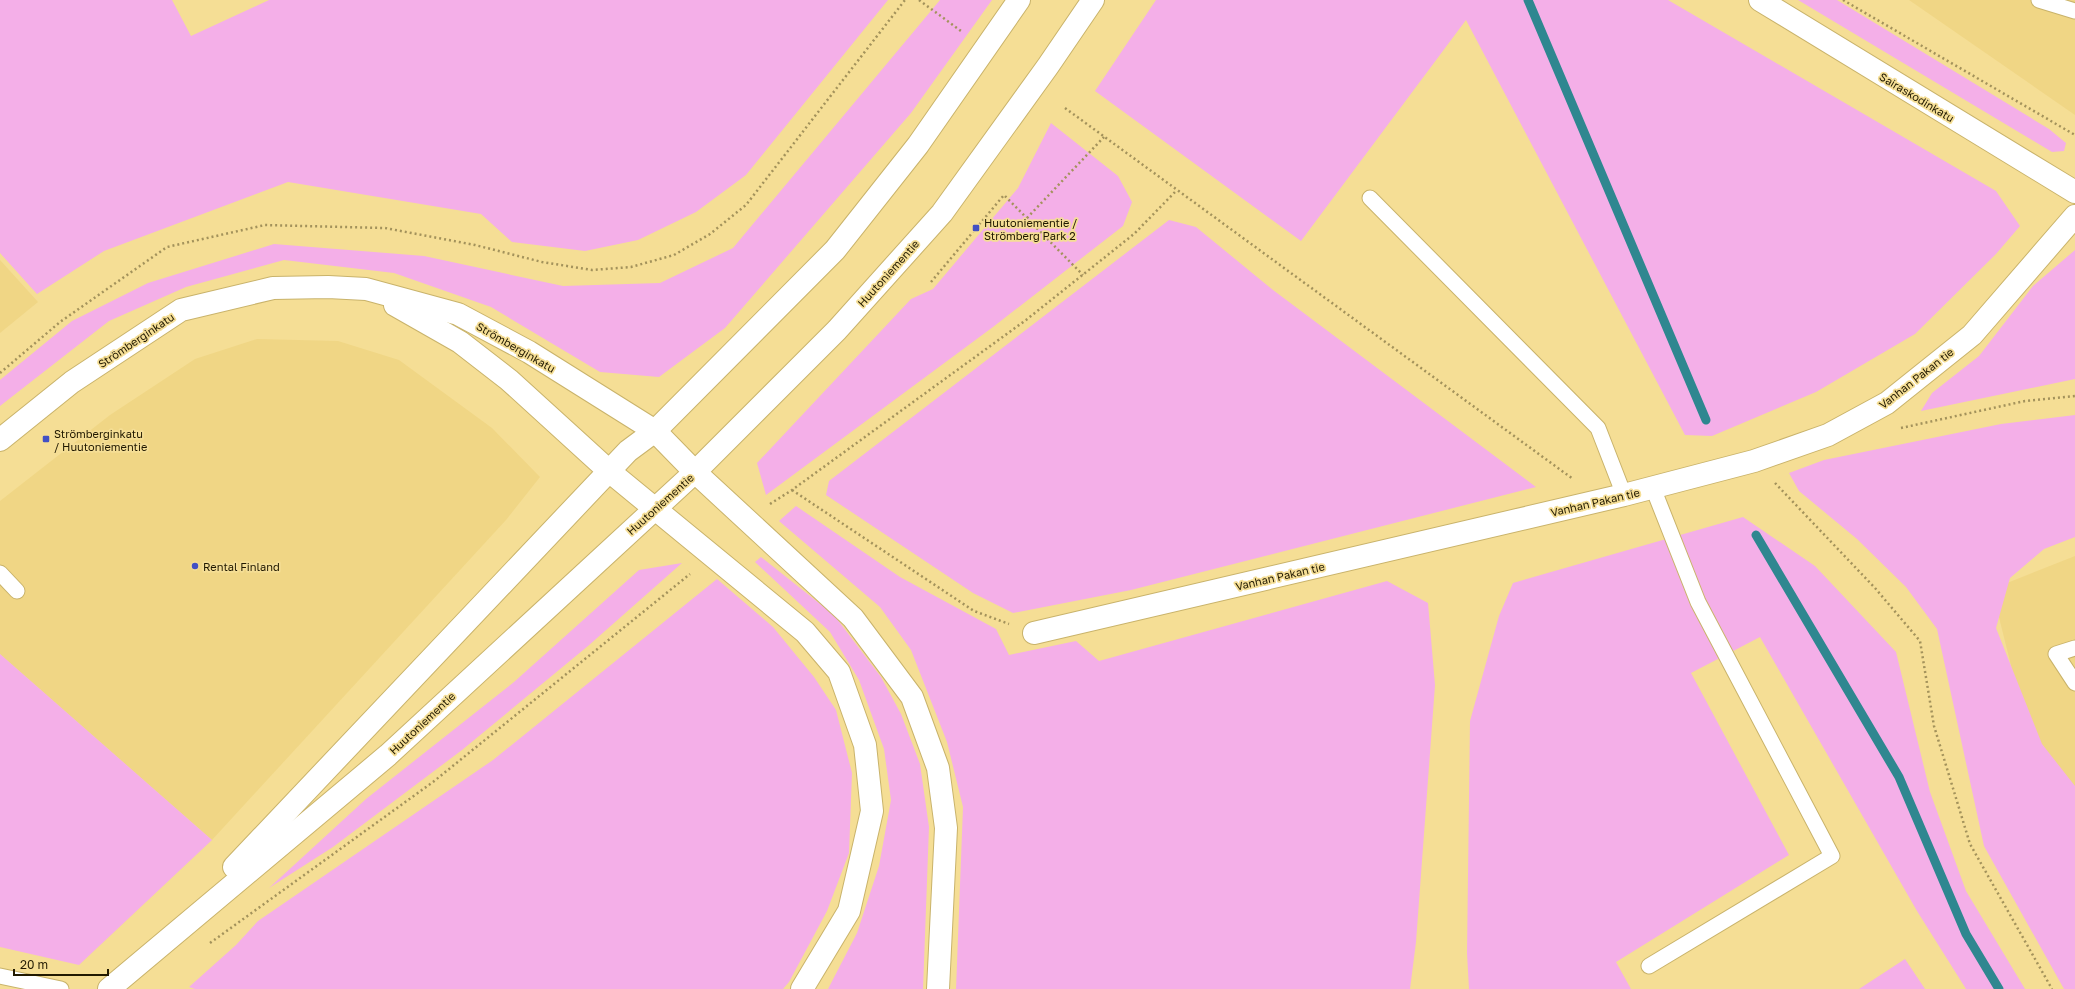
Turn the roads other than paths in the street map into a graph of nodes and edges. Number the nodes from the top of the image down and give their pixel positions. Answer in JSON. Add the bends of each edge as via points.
{"nodes":[{"id":1,"x":1019,"y":0,"type":"edge"},
{"id":2,"x":1093,"y":0,"type":"edge"},
{"id":3,"x":1760,"y":0,"type":"edge"},
{"id":4,"x":2039,"y":0,"type":"edge"},
{"id":5,"x":2075,"y":11,"type":"edge"},
{"id":6,"x":2075,"y":192,"type":"edge"},
{"id":7,"x":1370,"y":198,"type":"dead end"},
{"id":8,"x":2075,"y":216,"type":"edge"},
{"id":9,"x":366,"y":289,"type":"junction"},
{"id":10,"x":654,"y":431,"type":"junction"},
{"id":11,"x":0,"y":440,"type":"edge"},
{"id":12,"x":609,"y":471,"type":"junction"},
{"id":13,"x":696,"y":472,"type":"junction"},
{"id":14,"x":1653,"y":488,"type":"junction"},
{"id":15,"x":1624,"y":495,"type":"junction"},
{"id":16,"x":656,"y":509,"type":"junction"},
{"id":17,"x":0,"y":573,"type":"edge"},
{"id":18,"x":17,"y":591,"type":"dead end"},
{"id":19,"x":1034,"y":632,"type":"road end"},
{"id":20,"x":2075,"y":648,"type":"edge"},
{"id":21,"x":2075,"y":683,"type":"edge"},
{"id":22,"x":161,"y":945,"type":"junction"},
{"id":23,"x":1649,"y":966,"type":"dead end"},
{"id":24,"x":0,"y":976,"type":"edge"},
{"id":25,"x":61,"y":989,"type":"edge"},
{"id":26,"x":108,"y":989,"type":"edge"},
{"id":27,"x":802,"y":989,"type":"edge"},
{"id":28,"x":938,"y":989,"type":"edge"}],
"edges":[{"from":1,"to":10,"type":"main road","name":"Huutoniementie","via":[[918,145],[835,250]]},
{"from":2,"to":13,"type":"main road","name":"Huutoniementie","via":[[942,212],[837,330]]},
{"from":3,"to":6,"type":"main road","name":"Sairaskodinkatu"},
{"from":4,"to":5,"type":"lane"},
{"from":7,"to":15,"type":"lane","via":[[1598,428]]},
{"from":8,"to":14,"type":"main road","name":"Vanhan Pakan tie","via":[[1972,335],[1887,403],[1828,435],[1754,460]]},
{"from":9,"to":10,"type":"main road","name":"Strömberginkatu","via":[[458,314],[528,352]]},
{"from":9,"to":11,"type":"main road","name":"Strömberginkatu","via":[[273,288],[181,310],[72,382]]},
{"from":9,"to":12,"type":"main road","name":"Strömberginkatu","via":[[460,342],[509,380]]},
{"from":10,"to":12,"type":"main road","name":"Huutoniementie","via":[[628,451]]},
{"from":10,"to":13,"type":"main road","name":"Strömberginkatu"},
{"from":12,"to":16,"type":"main road","name":"Strömberginkatu"},
{"from":12,"to":22,"type":"main road","name":"Huutoniementie"},
{"from":13,"to":16,"type":"main road","name":"Huutoniementie"},
{"from":13,"to":28,"type":"main road","name":"Strömberginkatu","via":[[853,618],[912,697],[938,768],[946,828]]},
{"from":14,"to":15,"type":"main road","name":"Vanhan Pakan tie"},
{"from":14,"to":23,"type":"lane","via":[[1698,602],[1832,856]]},
{"from":15,"to":19,"type":"main road","name":"Vanhan Pakan tie"},
{"from":16,"to":22,"type":"main road","name":"Huutoniementie","via":[[388,755]]},
{"from":16,"to":27,"type":"main road","name":"Strömberginkatu","via":[[805,632],[839,672],[865,745],[872,811],[849,911]]},
{"from":17,"to":18,"type":"lane"},
{"from":20,"to":21,"type":"lane","via":[[2056,654]]},
{"from":22,"to":26,"type":"main road","name":"Huutoniementie"},
{"from":24,"to":25,"type":"lane"}]}
